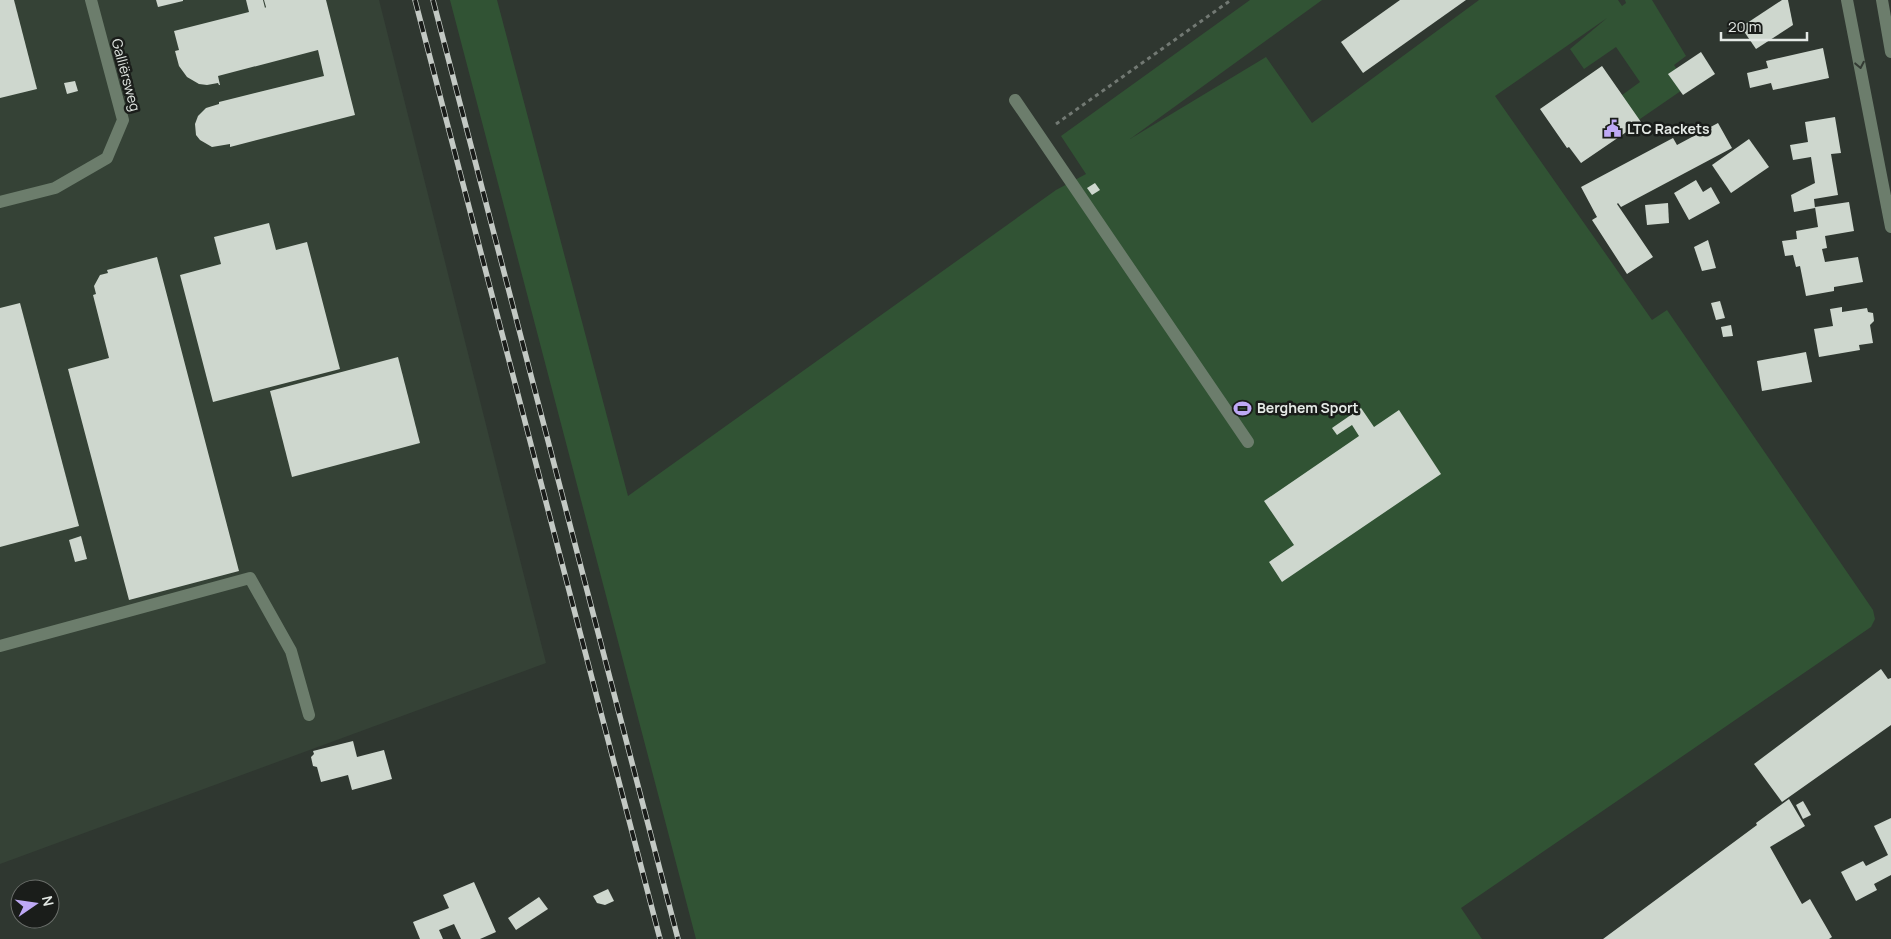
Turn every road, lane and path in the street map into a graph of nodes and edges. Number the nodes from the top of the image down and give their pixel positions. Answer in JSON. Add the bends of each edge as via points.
{"nodes":[{"id":1,"x":91,"y":0,"type":"edge"},
{"id":2,"x":1231,"y":0,"type":"edge"},
{"id":3,"x":1847,"y":0,"type":"edge"},
{"id":4,"x":1882,"y":0,"type":"edge"},
{"id":5,"x":1891,"y":52,"type":"edge"},
{"id":6,"x":1016,"y":100,"type":"dead end"},
{"id":7,"x":1050,"y":128,"type":"dead end"},
{"id":8,"x":0,"y":202,"type":"edge"},
{"id":9,"x":1891,"y":227,"type":"edge"},
{"id":10,"x":1248,"y":442,"type":"dead end"},
{"id":11,"x":0,"y":646,"type":"edge"},
{"id":12,"x":309,"y":715,"type":"dead end"}],
"edges":[{"from":1,"to":8,"type":"street","name":"Galliërsweg","via":[[123,120],[107,158],[55,188]]},
{"from":2,"to":7,"type":"path"},
{"from":3,"to":9,"type":"street","one_way":true},
{"from":4,"to":5,"type":"street"},
{"from":6,"to":10,"type":"street"},
{"from":11,"to":12,"type":"street","via":[[250,578],[291,651]]}]}
